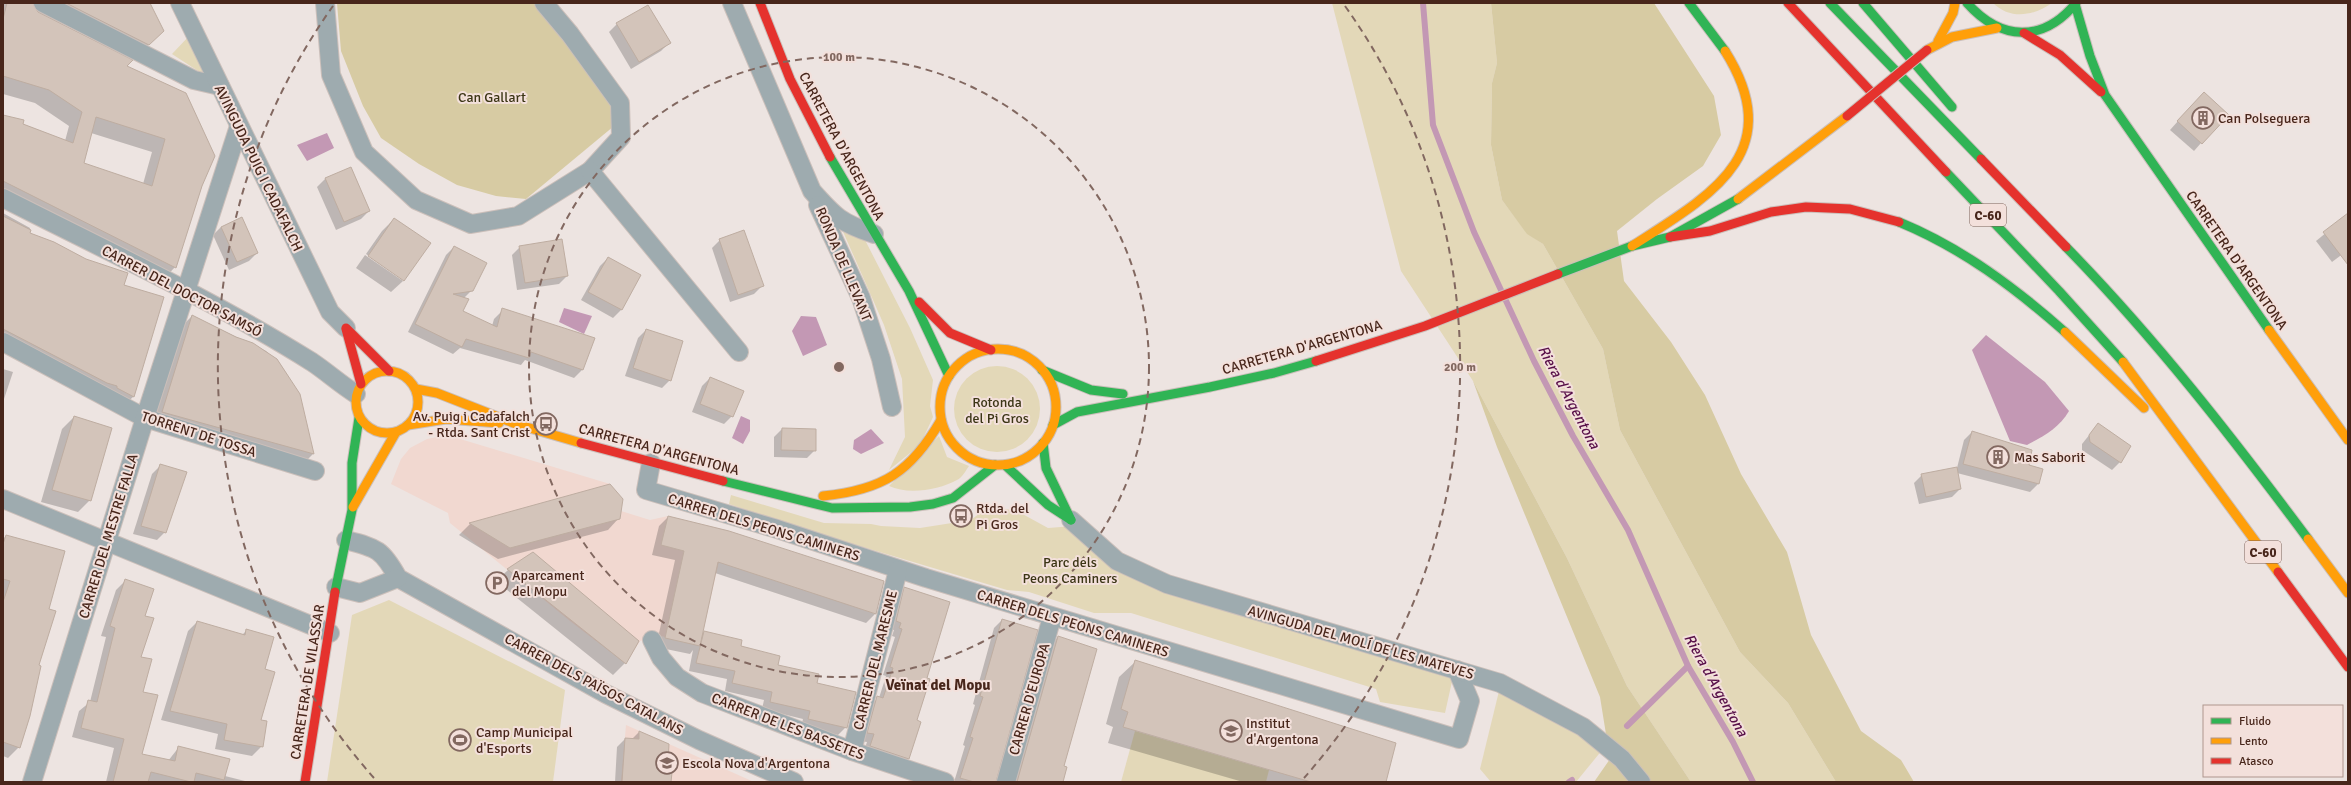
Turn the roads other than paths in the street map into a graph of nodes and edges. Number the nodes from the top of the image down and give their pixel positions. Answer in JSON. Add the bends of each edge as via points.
{"nodes":[{"id":1,"x":43,"y":3,"type":"edge"},
{"id":2,"x":180,"y":3,"type":"edge"},
{"id":3,"x":324,"y":3,"type":"edge"},
{"id":4,"x":544,"y":3,"type":"edge"},
{"id":5,"x":732,"y":3,"type":"edge"},
{"id":6,"x":760,"y":3,"type":"edge"},
{"id":7,"x":1690,"y":3,"type":"edge"},
{"id":8,"x":1788,"y":3,"type":"edge"},
{"id":9,"x":1830,"y":3,"type":"edge"},
{"id":10,"x":1863,"y":3,"type":"edge"},
{"id":11,"x":1955,"y":3,"type":"edge"},
{"id":12,"x":1968,"y":3,"type":"edge"},
{"id":13,"x":2075,"y":4,"type":"edge"},
{"id":14,"x":1997,"y":28,"type":"junction"},
{"id":15,"x":2024,"y":33,"type":"junction"},
{"id":16,"x":1938,"y":41,"type":"junction"},
{"id":17,"x":220,"y":86,"type":"junction"},
{"id":18,"x":2105,"y":95,"type":"junction"},
{"id":19,"x":1959,"y":115,"type":"dead end"},
{"id":20,"x":239,"y":126,"type":"junction"},
{"id":21,"x":1980,"y":145,"type":"dead end"},
{"id":22,"x":590,"y":171,"type":"junction"},
{"id":23,"x":1999,"y":176,"type":"junction"},
{"id":24,"x":812,"y":191,"type":"junction"},
{"id":25,"x":3,"y":198,"type":"edge"},
{"id":26,"x":874,"y":234,"type":"junction"},
{"id":27,"x":1670,"y":237,"type":"junction"},
{"id":28,"x":1632,"y":246,"type":"junction"},
{"id":29,"x":185,"y":290,"type":"junction"},
{"id":30,"x":909,"y":291,"type":"junction"},
{"id":31,"x":346,"y":328,"type":"junction"},
{"id":32,"x":3,"y":342,"type":"edge"},
{"id":33,"x":991,"y":350,"type":"junction"},
{"id":34,"x":739,"y":352,"type":"dead end"},
{"id":35,"x":1042,"y":370,"type":"junction"},
{"id":36,"x":389,"y":371,"type":"junction"},
{"id":37,"x":949,"y":376,"type":"junction"},
{"id":38,"x":359,"y":389,"type":"junction"},
{"id":39,"x":416,"y":389,"type":"junction"},
{"id":40,"x":1162,"y":395,"type":"junction"},
{"id":41,"x":892,"y":407,"type":"dead end"},
{"id":42,"x":144,"y":418,"type":"junction"},
{"id":43,"x":359,"y":418,"type":"junction"},
{"id":44,"x":941,"y":420,"type":"junction"},
{"id":45,"x":516,"y":424,"type":"junction"},
{"id":46,"x":1053,"y":424,"type":"junction"},
{"id":47,"x":408,"y":425,"type":"junction"},
{"id":48,"x":396,"y":432,"type":"junction"},
{"id":49,"x":2179,"y":435,"type":"junction"},
{"id":50,"x":2348,"y":440,"type":"edge"},
{"id":51,"x":1043,"y":443,"type":"junction"},
{"id":52,"x":651,"y":463,"type":"junction"},
{"id":53,"x":995,"y":465,"type":"junction"},
{"id":54,"x":1005,"y":465,"type":"junction"},
{"id":55,"x":315,"y":471,"type":"dead end"},
{"id":56,"x":796,"y":498,"type":"junction"},
{"id":57,"x":3,"y":499,"type":"edge"},
{"id":58,"x":352,"y":510,"type":"junction"},
{"id":59,"x":1071,"y":520,"type":"junction"},
{"id":60,"x":346,"y":540,"type":"junction"},
{"id":61,"x":107,"y":542,"type":"junction"},
{"id":62,"x":898,"y":570,"type":"junction"},
{"id":63,"x":398,"y":578,"type":"junction"},
{"id":64,"x":336,"y":586,"type":"junction"},
{"id":65,"x":2348,"y":594,"type":"edge"},
{"id":66,"x":1052,"y":617,"type":"junction"},
{"id":67,"x":330,"y":633,"type":"junction"},
{"id":68,"x":652,"y":640,"type":"dead end"},
{"id":69,"x":2348,"y":667,"type":"edge"},
{"id":70,"x":1457,"y":670,"type":"junction"},
{"id":71,"x":852,"y":751,"type":"junction"},
{"id":72,"x":32,"y":782,"type":"edge"},
{"id":73,"x":305,"y":782,"type":"edge"},
{"id":74,"x":794,"y":782,"type":"edge"},
{"id":75,"x":945,"y":782,"type":"edge"},
{"id":76,"x":1006,"y":782,"type":"edge"},
{"id":77,"x":1640,"y":782,"type":"edge"}],
"edges":[{"from":1,"to":17,"type":"street","via":[[194,80]]},
{"from":2,"to":17,"type":"street","name":"AVINGUDA PUIG I CADAFALCH"},
{"from":3,"to":22,"type":"street","via":[[331,75],[364,152],[416,200],[471,224],[518,216]]},
{"from":4,"to":22,"type":"street","via":[[620,103],[621,137]]},
{"from":5,"to":24,"type":"street","name":"RONDA DE LLEVANT"},
{"from":6,"to":26,"type":"main road","name":"CARRETERA D'ARGENTONA","via":[[790,79],[824,148]]},
{"from":7,"to":28,"type":"main road","via":[[1726,54],[1742,82],[1747,99],[1747,138],[1742,156],[1730,175],[1688,209]]},
{"from":8,"to":49,"type":"main road","number":"C-60","via":[[2060,291],[2131,372]]},
{"from":9,"to":23,"type":"main road","number":"C-60"},
{"from":10,"to":19,"type":"main road"},
{"from":11,"to":16,"type":"main road","via":[[1953,13]]},
{"from":12,"to":14,"type":"main road","via":[[1979,17]]},
{"from":13,"to":15,"type":"main road","via":[[2069,13],[2053,25],[2044,30]]},
{"from":13,"to":18,"type":"main road","via":[[2090,56]]},
{"from":14,"to":15,"type":"main road"},
{"from":14,"to":16,"type":"main road"},
{"from":15,"to":18,"type":"main road","via":[[2060,55]]},
{"from":16,"to":27,"type":"main road","bridge":true,"via":[[1847,116],[1733,203]]},
{"from":17,"to":20,"type":"street","name":"AVINGUDA PUIG I CADAFALCH"},
{"from":18,"to":50,"type":"main road","name":"CARRETERA D'ARGENTONA","via":[[2210,248]]},
{"from":20,"to":29,"type":"street","name":"CARRER DEL MESTRE FALLA"},
{"from":20,"to":31,"type":"street","name":"AVINGUDA PUIG I CADAFALCH","via":[[330,312]]},
{"from":21,"to":23,"type":"main road"},
{"from":22,"to":34,"type":"street"},
{"from":23,"to":65,"type":"main road","number":"C-60","via":[[2170,360],[2234,440]]},
{"from":24,"to":26,"type":"street","name":"RONDA DE LLEVANT","via":[[830,212],[847,225]]},
{"from":24,"to":41,"type":"street","name":"RONDA DE LLEVANT","via":[[861,298],[881,359]]},
{"from":25,"to":29,"type":"street","name":"CARRER DEL DOCTOR SAMSÓ"},
{"from":26,"to":30,"type":"main road","name":"CARRETERA D'ARGENTONA"},
{"from":27,"to":28,"type":"main road"},
{"from":27,"to":49,"type":"main road","via":[[1714,230],[1765,213],[1805,207],[1861,211],[1898,221],[1959,249],[1985,266],[2102,366],[2138,403]]},
{"from":28,"to":40,"type":"main road","name":"CARRETERA D'ARGENTONA","via":[[1425,326],[1274,373]]},
{"from":29,"to":38,"type":"street","name":"CARRER DEL DOCTOR SAMSÓ","via":[[313,363],[339,384]]},
{"from":29,"to":42,"type":"street","name":"CARRER DEL MESTRE FALLA"},
{"from":30,"to":33,"type":"main road","via":[[950,333]]},
{"from":30,"to":37,"type":"main road"},
{"from":31,"to":36,"type":"main road"},
{"from":31,"to":38,"type":"main road"},
{"from":32,"to":42,"type":"street","name":"TORRENT DE TOSSA"},
{"from":33,"to":35,"type":"main road","via":[[1020,354]]},
{"from":33,"to":37,"type":"main road","via":[[967,358]]},
{"from":35,"to":40,"type":"main road","via":[[1074,385],[1102,394]]},
{"from":35,"to":46,"type":"main road","via":[[1054,392],[1056,408]]},
{"from":36,"to":38,"type":"main road","via":[[374,373]]},
{"from":36,"to":39,"type":"main road","via":[[402,374]]},
{"from":37,"to":44,"type":"main road","via":[[941,397]]},
{"from":38,"to":43,"type":"main road","via":[[355,406]]},
{"from":39,"to":45,"type":"main road","name":"CARRETERA D'ARGENTONA","via":[[464,402]]},
{"from":39,"to":47,"type":"main road","via":[[418,409]]},
{"from":40,"to":46,"type":"main road","via":[[1077,412]]},
{"from":42,"to":55,"type":"street","name":"TORRENT DE TOSSA"},
{"from":42,"to":61,"type":"street","name":"CARRER DEL MESTRE FALLA"},
{"from":43,"to":48,"type":"main road","via":[[375,431]]},
{"from":43,"to":58,"type":"main road","via":[[352,462]]},
{"from":44,"to":53,"type":"main road","via":[[948,436],[959,450],[974,460]]},
{"from":44,"to":56,"type":"main road","name":"CARRETERA D'ARGENTONA","via":[[922,452],[884,480],[859,492]]},
{"from":45,"to":47,"type":"main road","name":"CARRETERA D'ARGENTONA","via":[[446,419]]},
{"from":45,"to":52,"type":"main road","name":"CARRETERA D'ARGENTONA"},
{"from":46,"to":51,"type":"main road"},
{"from":47,"to":48,"type":"main road"},
{"from":48,"to":58,"type":"main road"},
{"from":49,"to":69,"type":"main road","number":"C-60"},
{"from":51,"to":54,"type":"main road","via":[[1026,458]]},
{"from":51,"to":59,"type":"main road","via":[[1046,468]]},
{"from":52,"to":56,"type":"main road","name":"CARRETERA D'ARGENTONA"},
{"from":52,"to":62,"type":"street","name":"CARRER DELS PEONS CAMINERS","via":[[646,490],[778,529]]},
{"from":53,"to":54,"type":"main road"},
{"from":53,"to":56,"type":"main road","name":"CARRETERA D'ARGENTONA","via":[[953,498],[933,504],[910,507],[832,508]]},
{"from":54,"to":59,"type":"main road","via":[[1048,505]]},
{"from":57,"to":61,"type":"street"},
{"from":58,"to":60,"type":"main road"},
{"from":59,"to":70,"type":"street","name":"AVINGUDA DEL MOLÍ DE LES MATEVES","via":[[1117,561],[1167,584]]},
{"from":60,"to":63,"type":"street","via":[[371,547],[386,557]]},
{"from":60,"to":64,"type":"main road"},
{"from":61,"to":67,"type":"street"},
{"from":61,"to":72,"type":"street","name":"CARRER DEL MESTRE FALLA"},
{"from":62,"to":66,"type":"street","name":"CARRER DELS PEONS CAMINERS"},
{"from":62,"to":71,"type":"street","name":"CARRER DEL MARESME"},
{"from":63,"to":64,"type":"street","via":[[360,593]]},
{"from":63,"to":74,"type":"street","name":"CARRER DELS PAÏSOS CATALANS","via":[[606,694],[699,740]]},
{"from":64,"to":67,"type":"main road","name":"CARRETERA DE VILASSAR"},
{"from":66,"to":70,"type":"street","name":"CARRER DELS PEONS CAMINERS","via":[[1459,739],[1470,701]]},
{"from":66,"to":76,"type":"street","name":"CARRER D'EUROPA"},
{"from":67,"to":73,"type":"main road","name":"CARRETERA DE VILASSAR"},
{"from":68,"to":71,"type":"street","name":"CARRER DE LES BASSETES","via":[[661,658],[677,677],[702,693]]},
{"from":70,"to":77,"type":"street","name":"AVINGUDA DEL MOLÍ DE LES MATEVES","via":[[1500,683],[1583,727],[1622,759]]},
{"from":71,"to":75,"type":"street","name":"CARRER DE LES BASSETES"}]}
